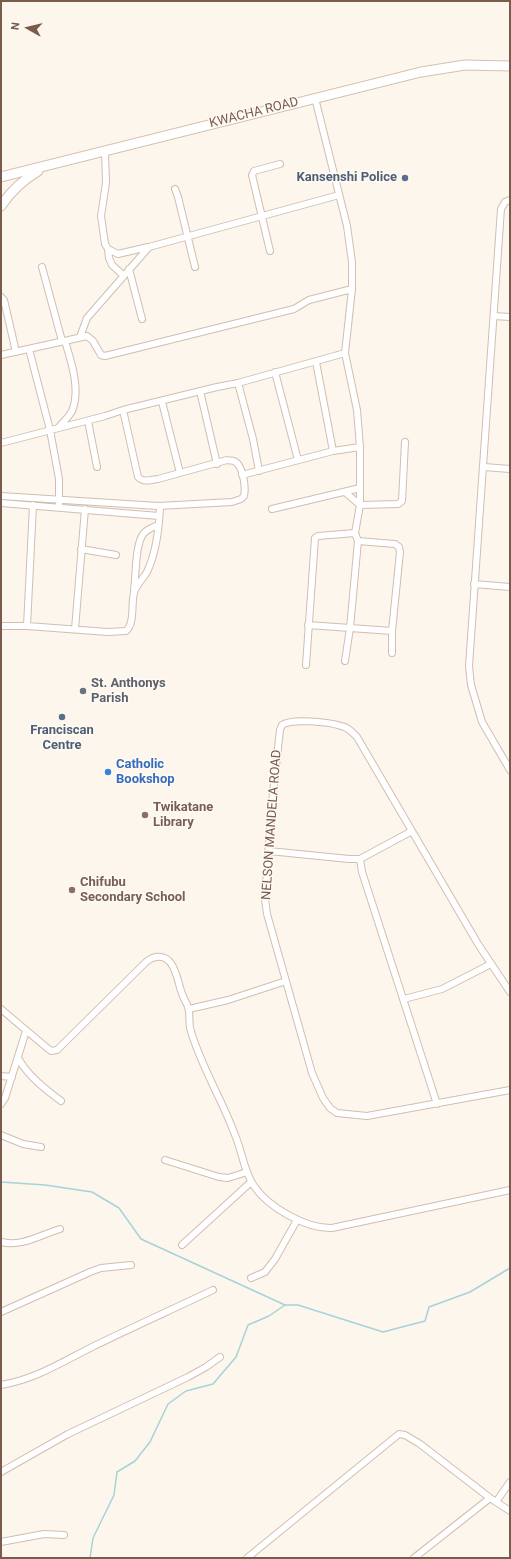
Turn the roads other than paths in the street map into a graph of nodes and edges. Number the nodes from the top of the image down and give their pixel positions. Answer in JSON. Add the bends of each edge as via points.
{"nodes":[{"id":1,"x":510,"y":66,"type":"edge"},
{"id":2,"x":315,"y":98,"type":"junction"},
{"id":3,"x":105,"y":151,"type":"junction"},
{"id":4,"x":280,"y":164,"type":"dead end"},
{"id":5,"x":44,"y":166,"type":"junction"},
{"id":6,"x":1,"y":177,"type":"edge"},
{"id":7,"x":175,"y":189,"type":"dead end"},
{"id":8,"x":339,"y":195,"type":"junction"},
{"id":9,"x":510,"y":200,"type":"edge"},
{"id":10,"x":1,"y":206,"type":"edge"},
{"id":11,"x":262,"y":216,"type":"junction"},
{"id":12,"x":187,"y":237,"type":"junction"},
{"id":13,"x":149,"y":247,"type":"junction"},
{"id":14,"x":108,"y":249,"type":"junction"},
{"id":15,"x":270,"y":250,"type":"dead end"},
{"id":16,"x":42,"y":267,"type":"dead end"},
{"id":17,"x":194,"y":267,"type":"dead end"},
{"id":18,"x":129,"y":269,"type":"junction"},
{"id":19,"x":123,"y":275,"type":"junction"},
{"id":20,"x":352,"y":290,"type":"junction"},
{"id":21,"x":1,"y":297,"type":"edge"},
{"id":22,"x":494,"y":316,"type":"junction"},
{"id":23,"x":510,"y":317,"type":"edge"},
{"id":24,"x":142,"y":319,"type":"dead end"},
{"id":25,"x":80,"y":337,"type":"junction"},
{"id":26,"x":64,"y":341,"type":"junction"},
{"id":27,"x":29,"y":349,"type":"junction"},
{"id":28,"x":16,"y":352,"type":"junction"},
{"id":29,"x":345,"y":353,"type":"junction"},
{"id":30,"x":1,"y":355,"type":"edge"},
{"id":31,"x":316,"y":362,"type":"junction"},
{"id":32,"x":275,"y":372,"type":"junction"},
{"id":33,"x":238,"y":383,"type":"junction"},
{"id":34,"x":200,"y":391,"type":"junction"},
{"id":35,"x":162,"y":402,"type":"junction"},
{"id":36,"x":123,"y":410,"type":"junction"},
{"id":37,"x":88,"y":421,"type":"junction"},
{"id":38,"x":58,"y":428,"type":"junction"},
{"id":39,"x":50,"y":430,"type":"junction"},
{"id":40,"x":405,"y":442,"type":"dead end"},
{"id":41,"x":1,"y":443,"type":"edge"},
{"id":42,"x":360,"y":447,"type":"junction"},
{"id":43,"x":333,"y":451,"type":"junction"},
{"id":44,"x":298,"y":460,"type":"junction"},
{"id":45,"x":217,"y":464,"type":"junction"},
{"id":46,"x":97,"y":467,"type":"dead end"},
{"id":47,"x":484,"y":467,"type":"junction"},
{"id":48,"x":510,"y":469,"type":"edge"},
{"id":49,"x":259,"y":471,"type":"junction"},
{"id":50,"x":180,"y":473,"type":"junction"},
{"id":51,"x":242,"y":475,"type":"junction"},
{"id":52,"x":360,"y":488,"type":"junction"},
{"id":53,"x":345,"y":492,"type":"junction"},
{"id":54,"x":1,"y":496,"type":"edge"},
{"id":55,"x":11,"y":496,"type":"junction"},
{"id":56,"x":59,"y":499,"type":"junction"},
{"id":57,"x":1,"y":503,"type":"edge"},
{"id":58,"x":106,"y":503,"type":"junction"},
{"id":59,"x":11,"y":504,"type":"junction"},
{"id":60,"x":33,"y":505,"type":"junction"},
{"id":61,"x":360,"y":505,"type":"junction"},
{"id":62,"x":158,"y":506,"type":"junction"},
{"id":63,"x":59,"y":507,"type":"junction"},
{"id":64,"x":85,"y":509,"type":"junction"},
{"id":65,"x":272,"y":509,"type":"dead end"},
{"id":66,"x":106,"y":511,"type":"junction"},
{"id":67,"x":159,"y":516,"type":"junction"},
{"id":68,"x":158,"y":525,"type":"junction"},
{"id":69,"x":355,"y":533,"type":"junction"},
{"id":70,"x":358,"y":541,"type":"junction"},
{"id":71,"x":81,"y":550,"type":"junction"},
{"id":72,"x":116,"y":555,"type":"dead end"},
{"id":73,"x":474,"y":584,"type":"junction"},
{"id":74,"x":510,"y":587,"type":"edge"},
{"id":75,"x":134,"y":591,"type":"junction"},
{"id":76,"x":308,"y":625,"type":"junction"},
{"id":77,"x":1,"y":626,"type":"edge"},
{"id":78,"x":27,"y":626,"type":"junction"},
{"id":79,"x":350,"y":628,"type":"junction"},
{"id":80,"x":76,"y":629,"type":"junction"},
{"id":81,"x":392,"y":631,"type":"junction"},
{"id":82,"x":392,"y":653,"type":"dead end"},
{"id":83,"x":345,"y":661,"type":"dead end"},
{"id":84,"x":306,"y":665,"type":"dead end"},
{"id":85,"x":510,"y":770,"type":"edge"},
{"id":86,"x":412,"y":831,"type":"junction"},
{"id":87,"x":269,"y":851,"type":"junction"},
{"id":88,"x":360,"y":859,"type":"junction"},
{"id":89,"x":491,"y":964,"type":"junction"},
{"id":90,"x":286,"y":981,"type":"junction"},
{"id":91,"x":510,"y":992,"type":"edge"},
{"id":92,"x":404,"y":999,"type":"junction"},
{"id":93,"x":1,"y":1009,"type":"edge"},
{"id":94,"x":189,"y":1009,"type":"junction"},
{"id":95,"x":26,"y":1031,"type":"junction"},
{"id":96,"x":18,"y":1058,"type":"junction"},
{"id":97,"x":1,"y":1076,"type":"edge"},
{"id":98,"x":12,"y":1077,"type":"junction"},
{"id":99,"x":510,"y":1090,"type":"edge"},
{"id":100,"x":61,"y":1101,"type":"dead end"},
{"id":101,"x":1,"y":1104,"type":"edge"},
{"id":102,"x":438,"y":1104,"type":"junction"},
{"id":103,"x":1,"y":1135,"type":"edge"},
{"id":104,"x":41,"y":1147,"type":"dead end"},
{"id":105,"x":165,"y":1160,"type":"dead end"},
{"id":106,"x":248,"y":1172,"type":"junction"},
{"id":107,"x":251,"y":1182,"type":"junction"},
{"id":108,"x":510,"y":1190,"type":"edge"},
{"id":109,"x":297,"y":1220,"type":"junction"},
{"id":110,"x":60,"y":1229,"type":"dead end"},
{"id":111,"x":1,"y":1242,"type":"edge"},
{"id":112,"x":182,"y":1245,"type":"dead end"},
{"id":113,"x":131,"y":1265,"type":"dead end"},
{"id":114,"x":251,"y":1278,"type":"dead end"},
{"id":115,"x":213,"y":1290,"type":"dead end"},
{"id":116,"x":1,"y":1312,"type":"edge"},
{"id":117,"x":220,"y":1357,"type":"dead end"},
{"id":118,"x":1,"y":1385,"type":"edge"},
{"id":119,"x":1,"y":1472,"type":"edge"},
{"id":120,"x":510,"y":1482,"type":"edge"},
{"id":121,"x":493,"y":1500,"type":"junction"},
{"id":122,"x":510,"y":1511,"type":"edge"},
{"id":123,"x":64,"y":1536,"type":"dead end"},
{"id":124,"x":1,"y":1542,"type":"edge"},
{"id":125,"x":247,"y":1558,"type":"edge"},
{"id":126,"x":414,"y":1558,"type":"edge"}],
"edges":[{"from":1,"to":2,"type":"main road","name":"KWACHA ROAD","via":[[465,65],[439,68]]},
{"from":2,"to":3,"type":"main road","name":"KWACHA ROAD"},
{"from":2,"to":8,"type":"street"},
{"from":3,"to":5,"type":"main road","name":"KWACHA ROAD"},
{"from":3,"to":14,"type":"street","via":[[106,183],[101,216]]},
{"from":4,"to":11,"type":"street","via":[[254,171],[252,175]]},
{"from":5,"to":6,"type":"main road","name":"KWACHA ROAD"},
{"from":5,"to":10,"type":"main road","via":[[14,188]]},
{"from":7,"to":12,"type":"street"},
{"from":8,"to":11,"type":"street"},
{"from":8,"to":20,"type":"street","via":[[351,249]]},
{"from":9,"to":22,"type":"street","via":[[505,202],[501,209]]},
{"from":11,"to":12,"type":"street"},
{"from":11,"to":15,"type":"street"},
{"from":12,"to":13,"type":"street"},
{"from":12,"to":17,"type":"street"},
{"from":13,"to":14,"type":"street","via":[[118,254]]},
{"from":13,"to":18,"type":"street"},
{"from":14,"to":19,"type":"street","via":[[112,265]]},
{"from":16,"to":26,"type":"street"},
{"from":18,"to":19,"type":"street"},
{"from":18,"to":24,"type":"street"},
{"from":19,"to":25,"type":"street","via":[[88,318]]},
{"from":20,"to":25,"type":"street","via":[[309,300],[294,309],[106,356],[101,355],[90,338]]},
{"from":20,"to":29,"type":"street"},
{"from":21,"to":28,"type":"street","via":[[4,300]]},
{"from":22,"to":23,"type":"street"},
{"from":22,"to":47,"type":"street"},
{"from":25,"to":26,"type":"street"},
{"from":26,"to":27,"type":"street"},
{"from":26,"to":38,"type":"street","via":[[75,378],[74,405]]},
{"from":27,"to":28,"type":"street"},
{"from":27,"to":39,"type":"street"},
{"from":28,"to":30,"type":"street"},
{"from":29,"to":31,"type":"street"},
{"from":29,"to":42,"type":"street","via":[[357,410]]},
{"from":31,"to":32,"type":"street"},
{"from":31,"to":43,"type":"street"},
{"from":32,"to":33,"type":"street"},
{"from":32,"to":44,"type":"street"},
{"from":33,"to":34,"type":"street"},
{"from":33,"to":49,"type":"street"},
{"from":34,"to":35,"type":"street"},
{"from":34,"to":45,"type":"street"},
{"from":35,"to":36,"type":"street"},
{"from":35,"to":50,"type":"street"},
{"from":36,"to":37,"type":"street"},
{"from":36,"to":50,"type":"street","via":[[138,476],[146,481]]},
{"from":37,"to":38,"type":"street"},
{"from":37,"to":46,"type":"street"},
{"from":38,"to":39,"type":"street"},
{"from":39,"to":41,"type":"street"},
{"from":39,"to":56,"type":"street","via":[[59,479]]},
{"from":40,"to":61,"type":"street","via":[[402,501],[398,504]]},
{"from":42,"to":43,"type":"street"},
{"from":42,"to":52,"type":"street"},
{"from":43,"to":44,"type":"street"},
{"from":44,"to":49,"type":"street"},
{"from":45,"to":50,"type":"street"},
{"from":45,"to":51,"type":"street","via":[[227,460],[234,461]]},
{"from":47,"to":48,"type":"street"},
{"from":47,"to":73,"type":"street"},
{"from":49,"to":51,"type":"street"},
{"from":51,"to":62,"type":"street","via":[[245,483],[244,496],[241,499],[232,502]]},
{"from":52,"to":53,"type":"street"},
{"from":52,"to":61,"type":"street"},
{"from":53,"to":61,"type":"street"},
{"from":53,"to":65,"type":"street"},
{"from":54,"to":55,"type":"street"},
{"from":55,"to":56,"type":"street"},
{"from":55,"to":59,"type":"street"},
{"from":56,"to":58,"type":"street"},
{"from":56,"to":63,"type":"street"},
{"from":57,"to":59,"type":"street"},
{"from":58,"to":62,"type":"street"},
{"from":58,"to":66,"type":"street"},
{"from":59,"to":60,"type":"street"},
{"from":60,"to":63,"type":"street"},
{"from":60,"to":78,"type":"street"},
{"from":61,"to":69,"type":"street"},
{"from":62,"to":67,"type":"street"},
{"from":63,"to":64,"type":"street"},
{"from":64,"to":66,"type":"street"},
{"from":64,"to":71,"type":"street"},
{"from":66,"to":67,"type":"street"},
{"from":67,"to":68,"type":"street"},
{"from":68,"to":75,"type":"street","via":[[151,561]]},
{"from":68,"to":75,"type":"street","via":[[143,534],[140,540]]},
{"from":69,"to":70,"type":"street"},
{"from":69,"to":76,"type":"street","via":[[315,538]]},
{"from":70,"to":79,"type":"street"},
{"from":70,"to":81,"type":"street","via":[[395,544],[399,547]]},
{"from":71,"to":72,"type":"street"},
{"from":71,"to":80,"type":"street"},
{"from":73,"to":74,"type":"street"},
{"from":73,"to":85,"type":"street","via":[[469,666],[471,686],[482,722]]},
{"from":75,"to":80,"type":"street","via":[[130,626],[126,631]]},
{"from":76,"to":79,"type":"street"},
{"from":76,"to":84,"type":"street"},
{"from":77,"to":78,"type":"street"},
{"from":78,"to":80,"type":"street"},
{"from":79,"to":81,"type":"street"},
{"from":79,"to":83,"type":"street"},
{"from":81,"to":82,"type":"street"},
{"from":86,"to":87,"type":"street","name":"NELSON MANDELA ROAD","via":[[350,730],[335,724],[292,722],[282,725],[280,730]]},
{"from":86,"to":88,"type":"street"},
{"from":86,"to":89,"type":"street","name":"NELSON MANDELA ROAD"},
{"from":87,"to":88,"type":"street"},
{"from":87,"to":90,"type":"street","name":"NELSON MANDELA ROAD","via":[[265,899]]},
{"from":88,"to":92,"type":"street"},
{"from":89,"to":91,"type":"street","name":"NELSON MANDELA ROAD"},
{"from":89,"to":92,"type":"street","via":[[442,988]]},
{"from":90,"to":94,"type":"street","via":[[228,1000]]},
{"from":90,"to":102,"type":"street","name":"NELSON MANDELA ROAD","via":[[312,1073],[330,1108],[337,1113],[367,1116]]},
{"from":92,"to":102,"type":"street"},
{"from":93,"to":95,"type":"street"},
{"from":94,"to":95,"type":"street","via":[[173,967],[169,961],[156,956],[151,957],[57,1050],[51,1051]]},
{"from":94,"to":106,"type":"street","via":[[190,1027],[197,1050],[235,1134]]},
{"from":95,"to":96,"type":"street"},
{"from":96,"to":98,"type":"street"},
{"from":96,"to":100,"type":"street","via":[[24,1069]]},
{"from":97,"to":98,"type":"street"},
{"from":98,"to":101,"type":"street"},
{"from":99,"to":102,"type":"street","name":"NELSON MANDELA ROAD"},
{"from":103,"to":104,"type":"street","via":[[23,1144]]},
{"from":105,"to":106,"type":"street","via":[[219,1177],[228,1178]]},
{"from":106,"to":107,"type":"street"},
{"from":107,"to":109,"type":"street","via":[[274,1206]]},
{"from":107,"to":112,"type":"street"},
{"from":108,"to":109,"type":"street","via":[[332,1228]]},
{"from":109,"to":114,"type":"street","via":[[265,1272]]},
{"from":110,"to":111,"type":"street","via":[[23,1243]]},
{"from":113,"to":116,"type":"street","via":[[101,1268]]},
{"from":115,"to":118,"type":"street","via":[[40,1374]]},
{"from":117,"to":119,"type":"street","via":[[188,1377],[68,1434]]},
{"from":120,"to":121,"type":"street"},
{"from":121,"to":122,"type":"street"},
{"from":121,"to":125,"type":"street","via":[[420,1444],[399,1434]]},
{"from":121,"to":126,"type":"street"},
{"from":123,"to":124,"type":"street","via":[[44,1534]]}]}
